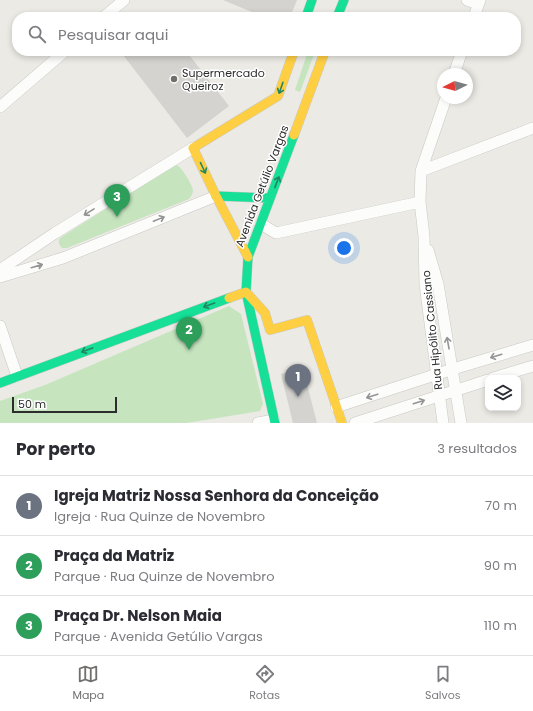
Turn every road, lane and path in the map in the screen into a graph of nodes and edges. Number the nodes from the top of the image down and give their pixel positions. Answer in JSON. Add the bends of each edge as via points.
{"nodes":[{"id":1,"x":124,"y":0,"type":"edge"},
{"id":2,"x":312,"y":0,"type":"edge"},
{"id":3,"x":344,"y":0,"type":"edge"},
{"id":4,"x":467,"y":0,"type":"edge"},
{"id":5,"x":479,"y":2,"type":"edge"},
{"id":6,"x":110,"y":12,"type":"edge"},
{"id":7,"x":308,"y":12,"type":"edge"},
{"id":8,"x":339,"y":12,"type":"edge"},
{"id":9,"x":476,"y":12,"type":"edge"},
{"id":10,"x":59,"y":56,"type":"edge"},
{"id":11,"x":292,"y":56,"type":"edge"},
{"id":12,"x":323,"y":56,"type":"edge"},
{"id":13,"x":460,"y":56,"type":"edge"},
{"id":14,"x":456,"y":68,"type":"edge"},
{"id":15,"x":444,"y":104,"type":"edge"},
{"id":16,"x":0,"y":107,"type":"edge"},
{"id":17,"x":533,"y":128,"type":"edge"},
{"id":18,"x":193,"y":148,"type":"junction"},
{"id":19,"x":421,"y":171,"type":"junction"},
{"id":20,"x":216,"y":196,"type":"junction"},
{"id":21,"x":270,"y":198,"type":"junction"},
{"id":22,"x":420,"y":202,"type":"junction"},
{"id":23,"x":261,"y":224,"type":"junction"},
{"id":24,"x":424,"y":236,"type":"junction"},
{"id":25,"x":248,"y":257,"type":"junction"},
{"id":26,"x":0,"y":270,"type":"edge"},
{"id":27,"x":0,"y":276,"type":"edge"},
{"id":28,"x":246,"y":292,"type":"junction"},
{"id":29,"x":0,"y":326,"type":"edge"},
{"id":30,"x":533,"y":345,"type":"edge"},
{"id":31,"x":533,"y":366,"type":"edge"},
{"id":32,"x":453,"y":369,"type":"junction"},
{"id":33,"x":436,"y":375,"type":"junction"},
{"id":34,"x":503,"y":375,"type":"edge"},
{"id":35,"x":18,"y":376,"type":"junction"},
{"id":36,"x":485,"y":381,"type":"edge"},
{"id":37,"x":0,"y":383,"type":"edge"},
{"id":38,"x":456,"y":390,"type":"junction"},
{"id":39,"x":439,"y":395,"type":"junction"},
{"id":40,"x":336,"y":407,"type":"junction"},
{"id":41,"x":274,"y":421,"type":"edge"},
{"id":42,"x":258,"y":423,"type":"edge"},
{"id":43,"x":342,"y":423,"type":"edge"},
{"id":44,"x":355,"y":423,"type":"edge"},
{"id":45,"x":443,"y":423,"type":"edge"},
{"id":46,"x":461,"y":423,"type":"edge"}],
"edges":[{"from":1,"to":6,"type":"street"},
{"from":2,"to":7,"type":"main road"},
{"from":3,"to":8,"type":"main road"},
{"from":4,"to":5,"type":"street"},
{"from":5,"to":9,"type":"street"},
{"from":10,"to":16,"type":"street"},
{"from":11,"to":18,"type":"main road","one_way":true,"via":[[278,96]]},
{"from":21,"to":12,"type":"main road","name":"Avenida Getúlio Vargas","one_way":true},
{"from":13,"to":14,"type":"street"},
{"from":15,"to":19,"type":"street"},
{"from":17,"to":19,"type":"street"},
{"from":18,"to":20,"type":"main road","name":"Avenida Getúlio Vargas","one_way":true},
{"from":18,"to":26,"type":"street","one_way":true},
{"from":19,"to":22,"type":"street"},
{"from":20,"to":21,"type":"main road"},
{"from":20,"to":25,"type":"main road","name":"Avenida Getúlio Vargas"},
{"from":27,"to":20,"type":"street","one_way":true,"via":[[63,258]]},
{"from":21,"to":23,"type":"main road","name":"Avenida Getúlio Vargas"},
{"from":22,"to":23,"type":"street","via":[[276,233]]},
{"from":22,"to":24,"type":"street"},
{"from":23,"to":25,"type":"main road","name":"Avenida Getúlio Vargas"},
{"from":32,"to":24,"type":"street","name":"Rua Hipólito Cassiano","one_way":true,"via":[[438,284]]},
{"from":24,"to":33,"type":"street","name":"Rua Hipólito Cassiano","via":[[425,284]]},
{"from":25,"to":28,"type":"main road"},
{"from":28,"to":35,"type":"main road","one_way":true},
{"from":28,"to":40,"type":"main road","via":[[264,313],[270,330],[307,320]]},
{"from":28,"to":41,"type":"main road"},
{"from":29,"to":35,"type":"street"},
{"from":30,"to":32,"type":"street","one_way":true},
{"from":31,"to":34,"type":"street"},
{"from":32,"to":33,"type":"street"},
{"from":32,"to":38,"type":"street","name":"Rua Hipólito Cassiano"},
{"from":33,"to":39,"type":"street","name":"Rua Hipólito Cassiano"},
{"from":33,"to":40,"type":"street","one_way":true},
{"from":35,"to":37,"type":"main road"},
{"from":36,"to":38,"type":"street"},
{"from":38,"to":39,"type":"street"},
{"from":38,"to":46,"type":"street","name":"Rua Hipólito Cassiano"},
{"from":44,"to":39,"type":"street","one_way":true},
{"from":39,"to":45,"type":"street","name":"Rua Hipólito Cassiano"},
{"from":40,"to":43,"type":"main road"},
{"from":41,"to":42,"type":"street"}]}
